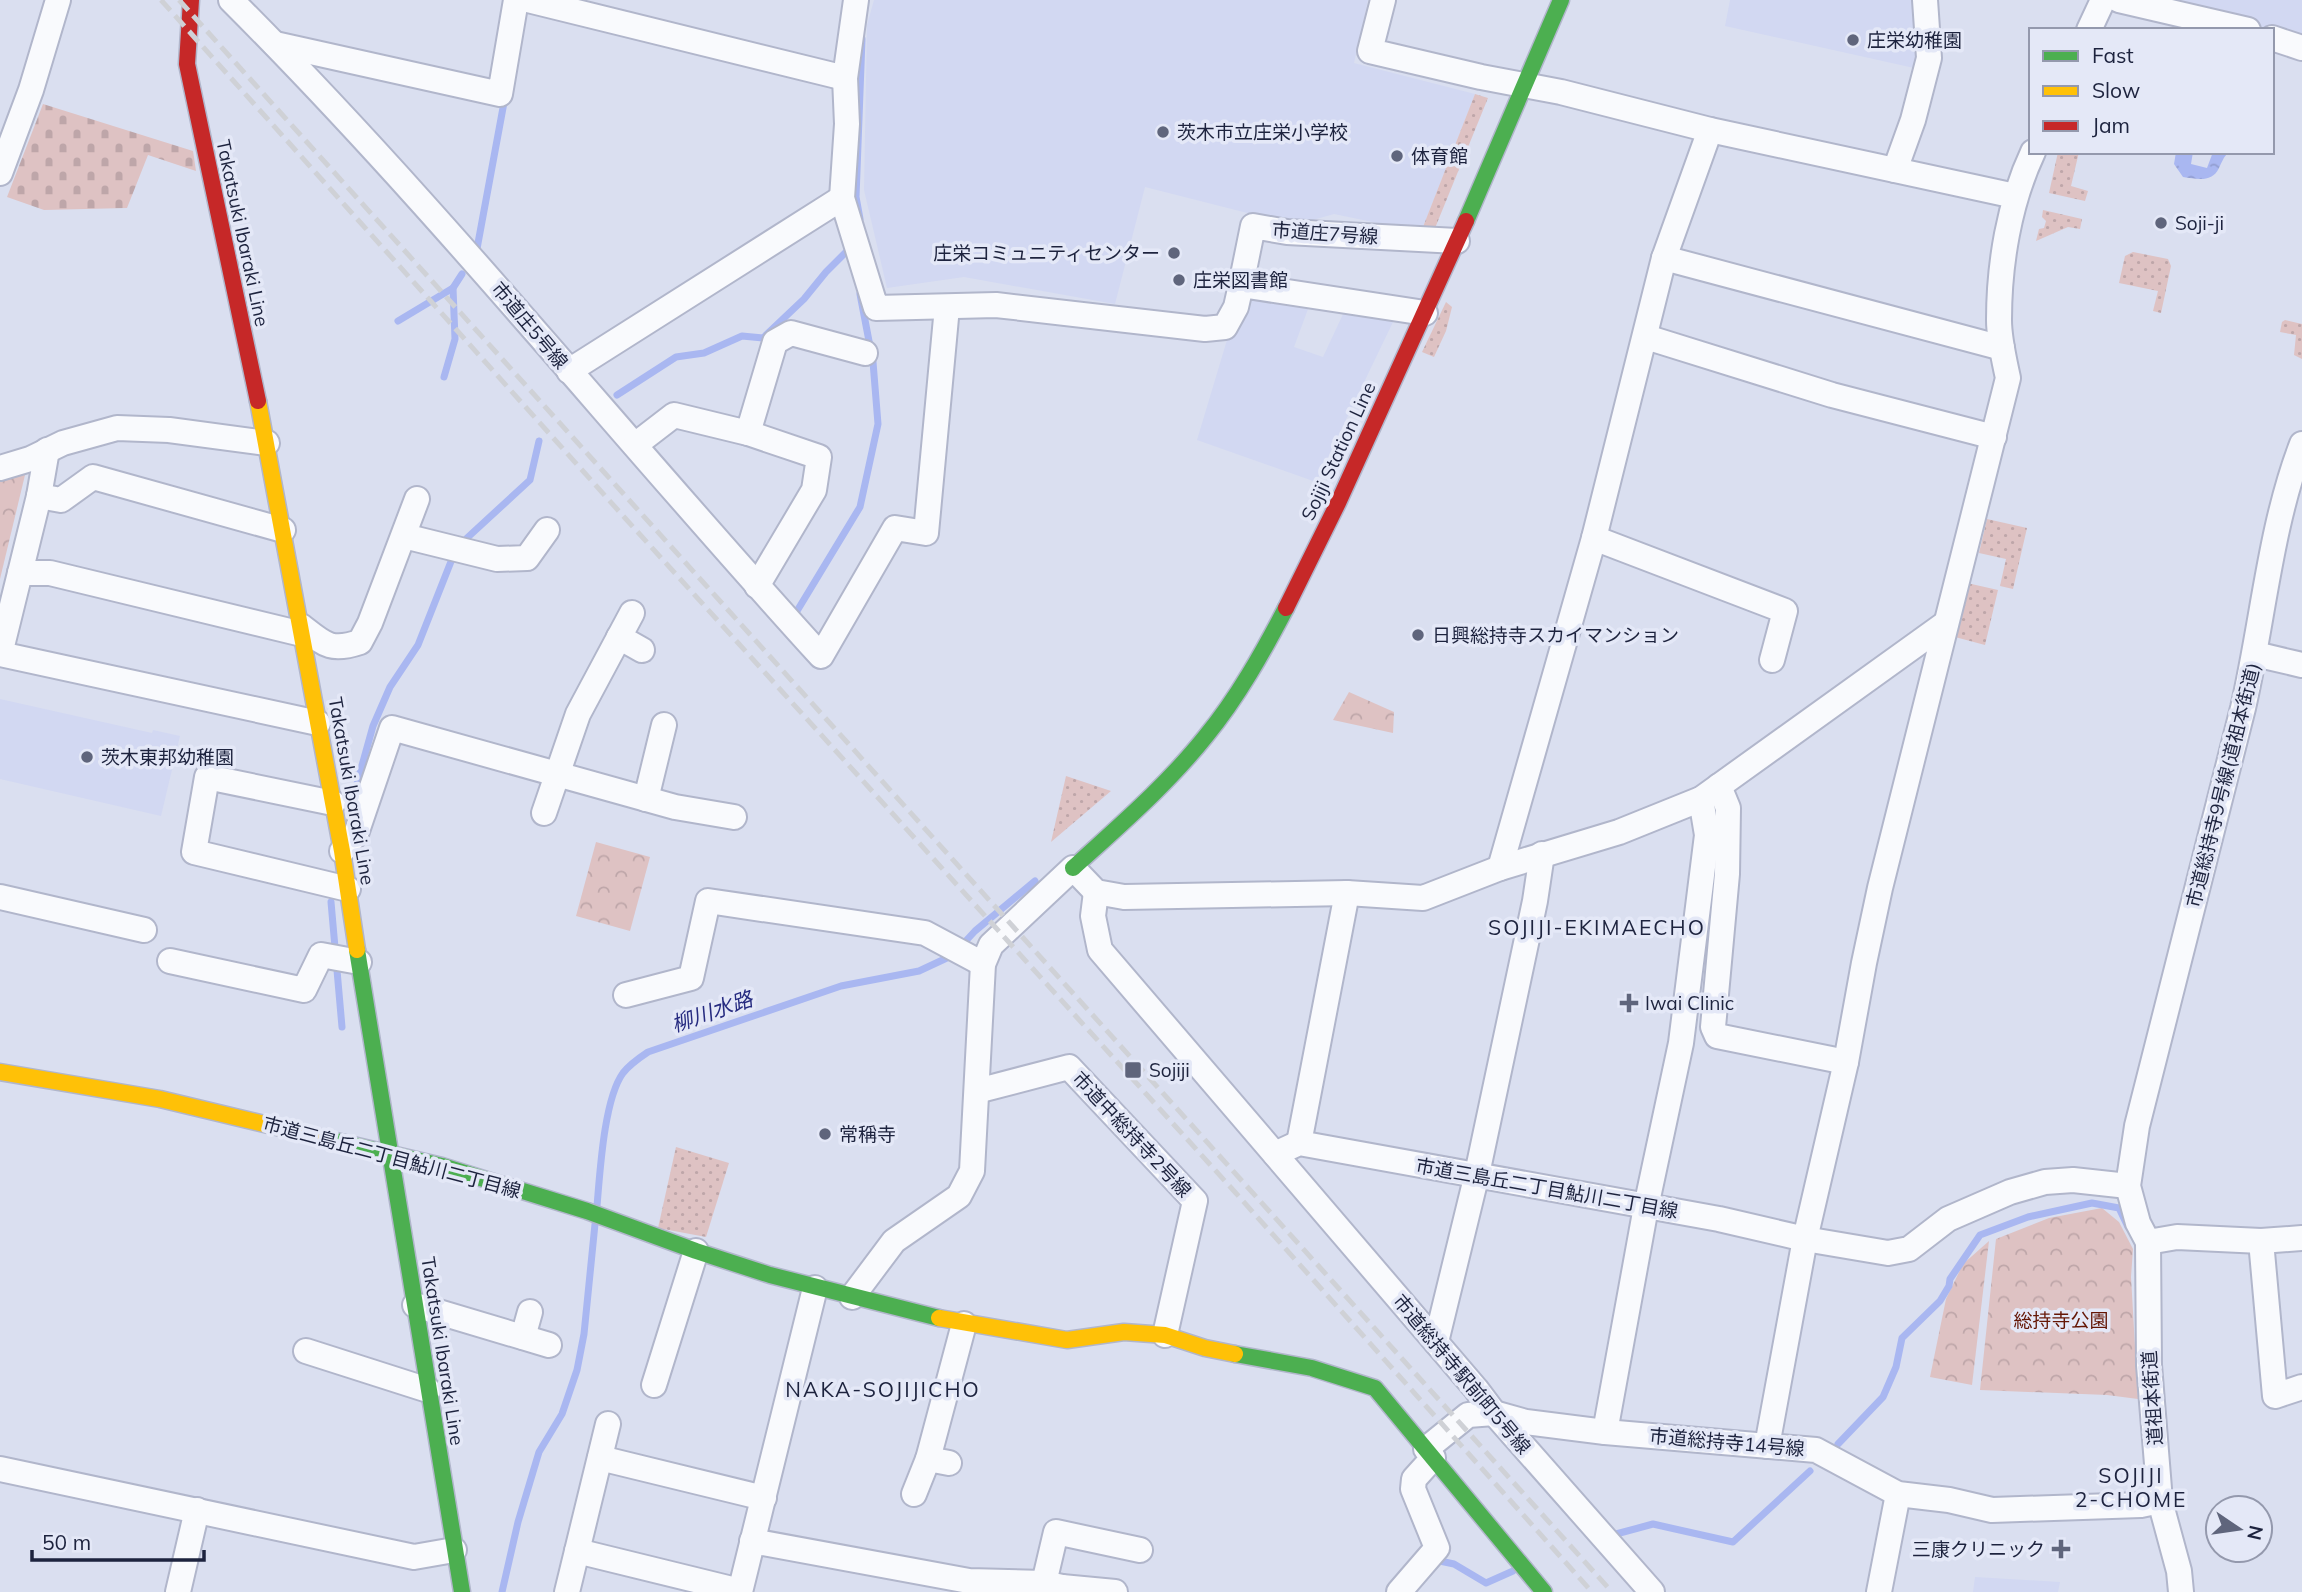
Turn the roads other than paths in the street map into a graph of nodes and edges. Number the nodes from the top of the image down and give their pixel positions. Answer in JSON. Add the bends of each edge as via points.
{"nodes":[{"id":1,"x":58,"y":0,"type":"edge"},
{"id":2,"x":191,"y":0,"type":"edge"},
{"id":3,"x":231,"y":0,"type":"edge"},
{"id":4,"x":516,"y":0,"type":"edge"},
{"id":5,"x":528,"y":0,"type":"edge"},
{"id":6,"x":856,"y":0,"type":"edge"},
{"id":7,"x":1383,"y":0,"type":"edge"},
{"id":8,"x":1561,"y":0,"type":"edge"},
{"id":9,"x":1925,"y":0,"type":"edge"},
{"id":10,"x":2103,"y":0,"type":"edge"},
{"id":11,"x":2119,"y":0,"type":"edge"},
{"id":12,"x":2090,"y":28,"type":"edge"},
{"id":13,"x":2239,"y":28,"type":"edge"},
{"id":14,"x":2274,"y":39,"type":"edge"},
{"id":15,"x":275,"y":44,"type":"junction"},
{"id":16,"x":2302,"y":48,"type":"edge"},
{"id":17,"x":845,"y":78,"type":"junction"},
{"id":18,"x":1525,"y":85,"type":"junction"},
{"id":19,"x":1710,"y":130,"type":"junction"},
{"id":20,"x":2032,"y":154,"type":"edge"},
{"id":21,"x":1895,"y":170,"type":"junction"},
{"id":22,"x":0,"y":173,"type":"edge"},
{"id":23,"x":2015,"y":196,"type":"junction"},
{"id":24,"x":842,"y":198,"type":"junction"},
{"id":25,"x":1457,"y":241,"type":"junction"},
{"id":26,"x":1664,"y":258,"type":"junction"},
{"id":27,"x":1241,"y":285,"type":"junction"},
{"id":28,"x":947,"y":307,"type":"junction"},
{"id":29,"x":1425,"y":313,"type":"junction"},
{"id":30,"x":1646,"y":337,"type":"junction"},
{"id":31,"x":2002,"y":348,"type":"junction"},
{"id":32,"x":865,"y":353,"type":"dead end"},
{"id":33,"x":569,"y":371,"type":"junction"},
{"id":34,"x":169,"y":430,"type":"junction"},
{"id":35,"x":748,"y":433,"type":"junction"},
{"id":36,"x":1994,"y":437,"type":"junction"},
{"id":37,"x":267,"y":443,"type":"junction"},
{"id":38,"x":2302,"y":444,"type":"edge"},
{"id":39,"x":635,"y":445,"type":"junction"},
{"id":40,"x":47,"y":450,"type":"junction"},
{"id":41,"x":0,"y":465,"type":"edge"},
{"id":42,"x":39,"y":496,"type":"junction"},
{"id":43,"x":417,"y":499,"type":"dead end"},
{"id":44,"x":283,"y":530,"type":"junction"},
{"id":45,"x":547,"y":530,"type":"dead end"},
{"id":46,"x":404,"y":536,"type":"junction"},
{"id":47,"x":1594,"y":538,"type":"junction"},
{"id":48,"x":20,"y":573,"type":"junction"},
{"id":49,"x":757,"y":586,"type":"junction"},
{"id":50,"x":632,"y":613,"type":"dead end"},
{"id":51,"x":1946,"y":623,"type":"junction"},
{"id":52,"x":302,"y":630,"type":"junction"},
{"id":53,"x":620,"y":637,"type":"junction"},
{"id":54,"x":642,"y":650,"type":"dead end"},
{"id":55,"x":0,"y":654,"type":"edge"},
{"id":56,"x":2255,"y":654,"type":"junction"},
{"id":57,"x":1772,"y":660,"type":"dead end"},
{"id":58,"x":2302,"y":665,"type":"edge"},
{"id":59,"x":318,"y":723,"type":"junction"},
{"id":60,"x":664,"y":725,"type":"dead end"},
{"id":61,"x":558,"y":774,"type":"junction"},
{"id":62,"x":1710,"y":792,"type":"junction"},
{"id":63,"x":646,"y":799,"type":"junction"},
{"id":64,"x":333,"y":803,"type":"junction"},
{"id":65,"x":544,"y":813,"type":"dead end"},
{"id":66,"x":734,"y":817,"type":"dead end"},
{"id":67,"x":342,"y":850,"type":"junction"},
{"id":68,"x":1542,"y":854,"type":"junction"},
{"id":69,"x":1073,"y":868,"type":"junction"},
{"id":70,"x":1500,"y":868,"type":"junction"},
{"id":71,"x":348,"y":889,"type":"junction"},
{"id":72,"x":1096,"y":892,"type":"junction"},
{"id":73,"x":1347,"y":893,"type":"junction"},
{"id":74,"x":0,"y":897,"type":"edge"},
{"id":75,"x":144,"y":930,"type":"dead end"},
{"id":76,"x":170,"y":961,"type":"dead end"},
{"id":77,"x":359,"y":961,"type":"junction"},
{"id":78,"x":983,"y":964,"type":"junction"},
{"id":79,"x":626,"y":995,"type":"dead end"},
{"id":80,"x":1846,"y":1062,"type":"junction"},
{"id":81,"x":0,"y":1072,"type":"edge"},
{"id":82,"x":977,"y":1091,"type":"junction"},
{"id":83,"x":1300,"y":1143,"type":"junction"},
{"id":84,"x":389,"y":1153,"type":"junction"},
{"id":85,"x":1275,"y":1154,"type":"junction"},
{"id":86,"x":1477,"y":1174,"type":"junction"},
{"id":87,"x":2128,"y":1186,"type":"junction"},
{"id":88,"x":1646,"y":1207,"type":"junction"},
{"id":89,"x":2302,"y":1238,"type":"edge"},
{"id":90,"x":1805,"y":1239,"type":"junction"},
{"id":91,"x":2261,"y":1241,"type":"junction"},
{"id":92,"x":2148,"y":1242,"type":"junction"},
{"id":93,"x":696,"y":1251,"type":"junction"},
{"id":94,"x":815,"y":1288,"type":"junction"},
{"id":95,"x":852,"y":1297,"type":"junction"},
{"id":96,"x":415,"y":1305,"type":"junction"},
{"id":97,"x":530,"y":1312,"type":"dead end"},
{"id":98,"x":964,"y":1324,"type":"junction"},
{"id":99,"x":1165,"y":1335,"type":"junction"},
{"id":100,"x":523,"y":1337,"type":"junction"},
{"id":101,"x":1436,"y":1342,"type":"junction"},
{"id":102,"x":549,"y":1346,"type":"dead end"},
{"id":103,"x":306,"y":1351,"type":"dead end"},
{"id":104,"x":654,"y":1385,"type":"dead end"},
{"id":105,"x":2302,"y":1387,"type":"edge"},
{"id":106,"x":428,"y":1390,"type":"junction"},
{"id":107,"x":1493,"y":1413,"type":"junction"},
{"id":108,"x":608,"y":1424,"type":"dead end"},
{"id":109,"x":1605,"y":1432,"type":"junction"},
{"id":110,"x":1767,"y":1446,"type":"junction"},
{"id":111,"x":1429,"y":1453,"type":"junction"},
{"id":112,"x":600,"y":1458,"type":"junction"},
{"id":113,"x":0,"y":1469,"type":"edge"},
{"id":114,"x":914,"y":1494,"type":"dead end"},
{"id":115,"x":1898,"y":1494,"type":"junction"},
{"id":116,"x":764,"y":1498,"type":"junction"},
{"id":117,"x":2160,"y":1501,"type":"junction"},
{"id":118,"x":197,"y":1510,"type":"junction"},
{"id":119,"x":752,"y":1541,"type":"junction"},
{"id":120,"x":1140,"y":1549,"type":"dead end"},
{"id":121,"x":454,"y":1550,"type":"junction"},
{"id":122,"x":577,"y":1551,"type":"junction"},
{"id":123,"x":1056,"y":1587,"type":"edge"},
{"id":124,"x":740,"y":1591,"type":"edge"},
{"id":125,"x":178,"y":1592,"type":"edge"},
{"id":126,"x":462,"y":1592,"type":"edge"},
{"id":127,"x":567,"y":1592,"type":"edge"},
{"id":128,"x":1115,"y":1592,"type":"edge"},
{"id":129,"x":1399,"y":1592,"type":"edge"},
{"id":130,"x":1544,"y":1592,"type":"edge"},
{"id":131,"x":1651,"y":1592,"type":"edge"},
{"id":132,"x":1879,"y":1592,"type":"edge"},
{"id":133,"x":2180,"y":1592,"type":"edge"}],
"edges":[{"from":1,"to":22,"type":"street"},
{"from":2,"to":37,"type":"main road","name":"Takatsuki Ibaraki Line","via":[[187,64]]},
{"from":3,"to":15,"type":"street","name":"市道庄5号線"},
{"from":4,"to":15,"type":"street","via":[[500,94]]},
{"from":5,"to":17,"type":"street"},
{"from":6,"to":17,"type":"street"},
{"from":7,"to":18,"type":"street","via":[[1370,51]]},
{"from":8,"to":18,"type":"main road","name":"Sojiji Station Line"},
{"from":9,"to":21,"type":"street","via":[[1929,58]]},
{"from":10,"to":12,"type":"street"},
{"from":11,"to":13,"type":"street"},
{"from":14,"to":16,"type":"street"},
{"from":15,"to":33,"type":"street","name":"市道庄5号線","via":[[470,255]]},
{"from":17,"to":24,"type":"street"},
{"from":18,"to":19,"type":"street"},
{"from":18,"to":25,"type":"main road","name":"Sojiji Station Line"},
{"from":19,"to":21,"type":"street"},
{"from":19,"to":26,"type":"street"},
{"from":20,"to":23,"type":"street"},
{"from":21,"to":23,"type":"street"},
{"from":23,"to":31,"type":"street","via":[[2001,290]]},
{"from":24,"to":28,"type":"street","via":[[876,308]]},
{"from":24,"to":33,"type":"street"},
{"from":25,"to":27,"type":"street","name":"市道庄7号線","via":[[1253,226]]},
{"from":25,"to":29,"type":"main road","name":"Sojiji Station Line"},
{"from":26,"to":30,"type":"street"},
{"from":26,"to":31,"type":"street"},
{"from":27,"to":28,"type":"street","via":[[1225,327],[1205,329],[996,305]]},
{"from":27,"to":29,"type":"street"},
{"from":28,"to":49,"type":"street","name":"市道庄5号線","via":[[926,533],[895,528],[821,656]]},
{"from":29,"to":69,"type":"main road","name":"Sojiji Station Line","via":[[1316,548],[1255,665],[1179,768]]},
{"from":30,"to":36,"type":"street","via":[[1832,395]]},
{"from":30,"to":47,"type":"street"},
{"from":31,"to":36,"type":"street","via":[[2008,378]]},
{"from":32,"to":35,"type":"street","via":[[790,333],[775,342]]},
{"from":33,"to":39,"type":"street","name":"市道庄5号線"},
{"from":34,"to":37,"type":"street"},
{"from":34,"to":40,"type":"street","via":[[117,428]]},
{"from":34,"to":41,"type":"street","via":[[117,423],[63,437]]},
{"from":35,"to":39,"type":"street","via":[[674,415]]},
{"from":35,"to":49,"type":"street","via":[[819,457],[814,490]]},
{"from":36,"to":51,"type":"street"},
{"from":37,"to":44,"type":"main road","name":"Takatsuki Ibaraki Line"},
{"from":38,"to":56,"type":"street","name":"市道総持寺9号線(道祖本街道)","via":[[2279,522]]},
{"from":39,"to":49,"type":"street","name":"市道庄5号線"},
{"from":40,"to":41,"type":"street"},
{"from":40,"to":42,"type":"street"},
{"from":42,"to":44,"type":"street","via":[[61,500],[93,477]]},
{"from":42,"to":48,"type":"street"},
{"from":43,"to":46,"type":"street"},
{"from":44,"to":52,"type":"main road","name":"Takatsuki Ibaraki Line"},
{"from":45,"to":46,"type":"street","via":[[527,558],[497,559]]},
{"from":46,"to":52,"type":"street","via":[[360,642],[327,646]]},
{"from":47,"to":57,"type":"street","via":[[1785,611]]},
{"from":47,"to":70,"type":"street"},
{"from":48,"to":52,"type":"street","via":[[50,573]]},
{"from":48,"to":55,"type":"street"},
{"from":50,"to":53,"type":"street"},
{"from":51,"to":62,"type":"street"},
{"from":51,"to":80,"type":"street","via":[[1880,888]]},
{"from":52,"to":59,"type":"main road","name":"Takatsuki Ibaraki Line"},
{"from":53,"to":54,"type":"street"},
{"from":53,"to":61,"type":"street","via":[[578,714]]},
{"from":55,"to":59,"type":"street"},
{"from":56,"to":58,"type":"street"},
{"from":56,"to":87,"type":"street","name":"市道総持寺9号線(道祖本街道)","via":[[2137,1125]]},
{"from":59,"to":64,"type":"main road","name":"Takatsuki Ibaraki Line"},
{"from":60,"to":63,"type":"street"},
{"from":61,"to":63,"type":"street"},
{"from":61,"to":65,"type":"street"},
{"from":61,"to":67,"type":"street","via":[[393,728],[356,834]]},
{"from":62,"to":68,"type":"street","via":[[1619,832]]},
{"from":62,"to":80,"type":"street","via":[[1728,808],[1727,874],[1713,1027],[1717,1036]]},
{"from":62,"to":88,"type":"street","via":[[1683,1030]]},
{"from":63,"to":66,"type":"street"},
{"from":64,"to":67,"type":"main road","name":"Takatsuki Ibaraki Line"},
{"from":64,"to":71,"type":"street","via":[[207,777],[194,852]]},
{"from":67,"to":71,"type":"main road","name":"Takatsuki Ibaraki Line"},
{"from":68,"to":70,"type":"street"},
{"from":68,"to":86,"type":"street"},
{"from":69,"to":72,"type":"street"},
{"from":69,"to":78,"type":"street","via":[[991,945]]},
{"from":70,"to":73,"type":"street","via":[[1423,898]]},
{"from":71,"to":77,"type":"main road","name":"Takatsuki Ibaraki Line"},
{"from":72,"to":73,"type":"street","via":[[1124,897]]},
{"from":72,"to":85,"type":"street","via":[[1093,916],[1100,950]]},
{"from":73,"to":83,"type":"street"},
{"from":74,"to":75,"type":"street"},
{"from":76,"to":77,"type":"street","via":[[304,990],[321,955]]},
{"from":77,"to":84,"type":"main road","name":"Takatsuki Ibaraki Line"},
{"from":78,"to":79,"type":"street","via":[[925,933],[708,901],[691,978]]},
{"from":78,"to":82,"type":"street"},
{"from":80,"to":90,"type":"street"},
{"from":81,"to":84,"type":"main road","name":"市道三島丘二丁目鮎川二丁目線","via":[[160,1099]]},
{"from":82,"to":95,"type":"street","via":[[972,1171],[959,1196],[894,1241]]},
{"from":82,"to":99,"type":"street","name":"市道中総持寺2号線","via":[[1069,1067],[1195,1201]]},
{"from":83,"to":85,"type":"street"},
{"from":83,"to":86,"type":"street","name":"市道三島丘二丁目鮎川二丁目線"},
{"from":84,"to":93,"type":"main road","name":"市道三島丘二丁目鮎川二丁目線","via":[[587,1211]]},
{"from":84,"to":96,"type":"main road","name":"Takatsuki Ibaraki Line"},
{"from":85,"to":101,"type":"street","name":"市道総持寺駅前町5号線"},
{"from":86,"to":88,"type":"street","name":"市道三島丘二丁目鮎川二丁目線"},
{"from":86,"to":101,"type":"street"},
{"from":87,"to":90,"type":"street","name":"市道三島丘二丁目鮎川二丁目線","via":[[2045,1182],[1948,1219],[1909,1249],[1888,1253]]},
{"from":87,"to":92,"type":"street"},
{"from":88,"to":90,"type":"street","name":"市道三島丘二丁目鮎川二丁目線"},
{"from":88,"to":109,"type":"street"},
{"from":89,"to":91,"type":"street"},
{"from":90,"to":110,"type":"street"},
{"from":91,"to":92,"type":"street","via":[[2177,1237]]},
{"from":91,"to":105,"type":"street","via":[[2275,1396]]},
{"from":92,"to":117,"type":"street","name":"道祖本街道","via":[[2149,1365]]},
{"from":93,"to":94,"type":"main road","name":"市道三島丘二丁目鮎川二丁目線"},
{"from":93,"to":104,"type":"street"},
{"from":94,"to":95,"type":"main road","name":"市道三島丘二丁目鮎川二丁目線"},
{"from":94,"to":116,"type":"street"},
{"from":95,"to":98,"type":"main road","name":"市道三島丘二丁目鮎川二丁目線"},
{"from":96,"to":100,"type":"street"},
{"from":96,"to":106,"type":"main road","name":"Takatsuki Ibaraki Line"},
{"from":97,"to":100,"type":"street"},
{"from":98,"to":99,"type":"main road","name":"市道三島丘二丁目鮎川二丁目線","via":[[1067,1340],[1124,1332]]},
{"from":98,"to":114,"type":"street","via":[[938,1461]]},
{"from":99,"to":111,"type":"main road","name":"市道三島丘二丁目鮎川二丁目線","via":[[1205,1348],[1312,1368],[1375,1388]]},
{"from":100,"to":102,"type":"street"},
{"from":101,"to":107,"type":"street","name":"市道総持寺駅前町5号線"},
{"from":103,"to":106,"type":"street"},
{"from":106,"to":121,"type":"main road","name":"Takatsuki Ibaraki Line"},
{"from":107,"to":109,"type":"street","name":"市道総持寺14号線"},
{"from":107,"to":111,"type":"street","via":[[1468,1415]]},
{"from":107,"to":131,"type":"street","name":"市道総持寺駅前町5号線"},
{"from":108,"to":112,"type":"street"},
{"from":109,"to":110,"type":"street","name":"市道総持寺14号線"},
{"from":110,"to":115,"type":"street","name":"市道総持寺14号線","via":[[1816,1450]]},
{"from":111,"to":129,"type":"street","via":[[1413,1489],[1437,1548]]},
{"from":111,"to":130,"type":"main road","name":"市道三島丘二丁目鮎川二丁目線"},
{"from":112,"to":116,"type":"street"},
{"from":112,"to":122,"type":"street"},
{"from":113,"to":118,"type":"street"},
{"from":115,"to":117,"type":"street","name":"市道総持寺14号線","via":[[1992,1510]]},
{"from":115,"to":132,"type":"street"},
{"from":116,"to":119,"type":"street"},
{"from":117,"to":133,"type":"street","name":"道祖本街道","via":[[2179,1571]]},
{"from":118,"to":121,"type":"street","via":[[414,1557]]},
{"from":118,"to":125,"type":"street"},
{"from":119,"to":123,"type":"street","via":[[969,1581]]},
{"from":119,"to":124,"type":"street"},
{"from":120,"to":123,"type":"street","via":[[1056,1532]]},
{"from":121,"to":126,"type":"main road","name":"Takatsuki Ibaraki Line"},
{"from":122,"to":124,"type":"street"},
{"from":122,"to":127,"type":"street"},
{"from":123,"to":128,"type":"street"}]}
